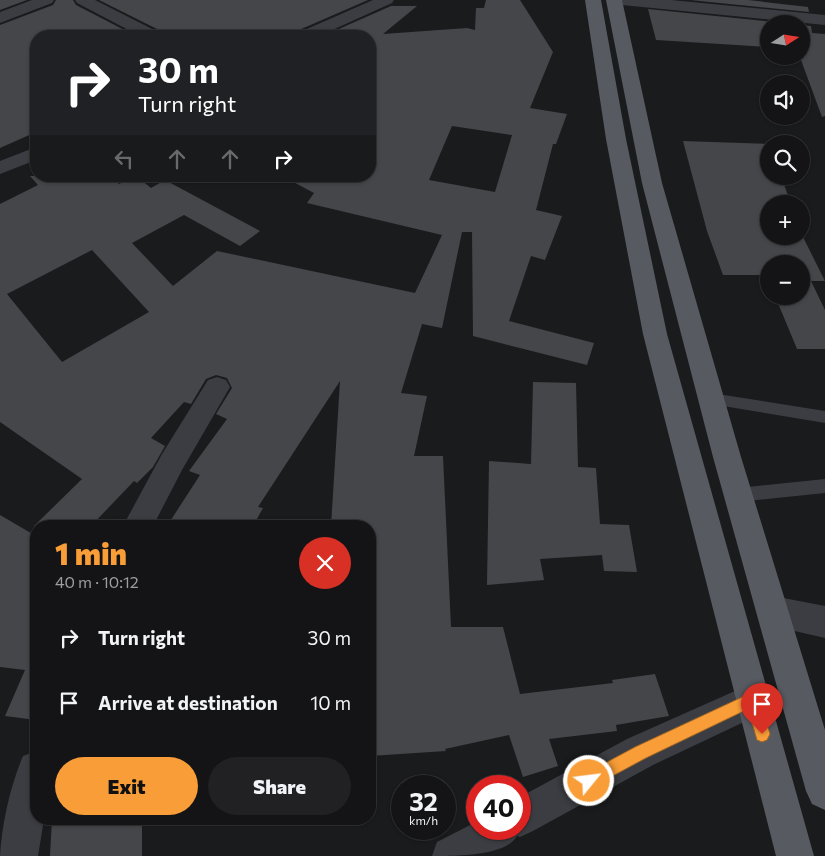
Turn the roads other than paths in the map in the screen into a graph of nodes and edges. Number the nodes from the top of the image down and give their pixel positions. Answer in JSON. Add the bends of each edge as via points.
{"nodes":[{"id":1,"x":46,"y":0,"type":"edge"},
{"id":2,"x":83,"y":0,"type":"edge"},
{"id":3,"x":386,"y":0,"type":"edge"},
{"id":4,"x":593,"y":0,"type":"edge"},
{"id":5,"x":614,"y":0,"type":"edge"},
{"id":6,"x":622,"y":0,"type":"edge"},
{"id":7,"x":825,"y":5,"type":"edge"},
{"id":8,"x":775,"y":15,"type":"edge"},
{"id":9,"x":810,"y":15,"type":"edge"},
{"id":10,"x":0,"y":18,"type":"edge"},
{"id":11,"x":810,"y":18,"type":"edge"},
{"id":12,"x":825,"y":20,"type":"edge"},
{"id":13,"x":140,"y":30,"type":"edge"},
{"id":14,"x":319,"y":30,"type":"edge"},
{"id":15,"x":30,"y":156,"type":"edge"},
{"id":16,"x":0,"y":168,"type":"edge"},
{"id":17,"x":218,"y":387,"type":"dead end"},
{"id":18,"x":711,"y":399,"type":"junction"},
{"id":19,"x":825,"y":417,"type":"edge"},
{"id":20,"x":825,"y":486,"type":"edge"},
{"id":21,"x":738,"y":494,"type":"junction"},
{"id":22,"x":141,"y":520,"type":"edge"},
{"id":23,"x":773,"y":611,"type":"junction"},
{"id":24,"x":825,"y":622,"type":"edge"},
{"id":25,"x":753,"y":700,"type":"junction"},
{"id":26,"x":30,"y":789,"type":"edge"},
{"id":27,"x":825,"y":791,"type":"edge"},
{"id":28,"x":531,"y":812,"type":"edge"},
{"id":29,"x":481,"y":840,"type":"edge"},
{"id":30,"x":19,"y":856,"type":"edge"},
{"id":31,"x":451,"y":856,"type":"edge"},
{"id":32,"x":796,"y":856,"type":"edge"}],
"edges":[{"from":1,"to":10,"type":"street"},
{"from":2,"to":13,"type":"street"},
{"from":3,"to":14,"type":"street"},
{"from":4,"to":25,"type":"main road","via":[[616,139],[656,334]]},
{"from":5,"to":18,"type":"main road","via":[[652,183]]},
{"from":6,"to":8,"type":"street"},
{"from":7,"to":9,"type":"street"},
{"from":11,"to":12,"type":"street"},
{"from":15,"to":16,"type":"street"},
{"from":17,"to":22,"type":"street"},
{"from":18,"to":19,"type":"lane"},
{"from":18,"to":21,"type":"main road"},
{"from":20,"to":21,"type":"lane"},
{"from":21,"to":23,"type":"main road"},
{"from":23,"to":24,"type":"street"},
{"from":23,"to":27,"type":"main road"},
{"from":25,"to":28,"type":"street","via":[[640,752]]},
{"from":25,"to":32,"type":"main road"},
{"from":26,"to":30,"type":"street"},
{"from":29,"to":31,"type":"street"}]}
